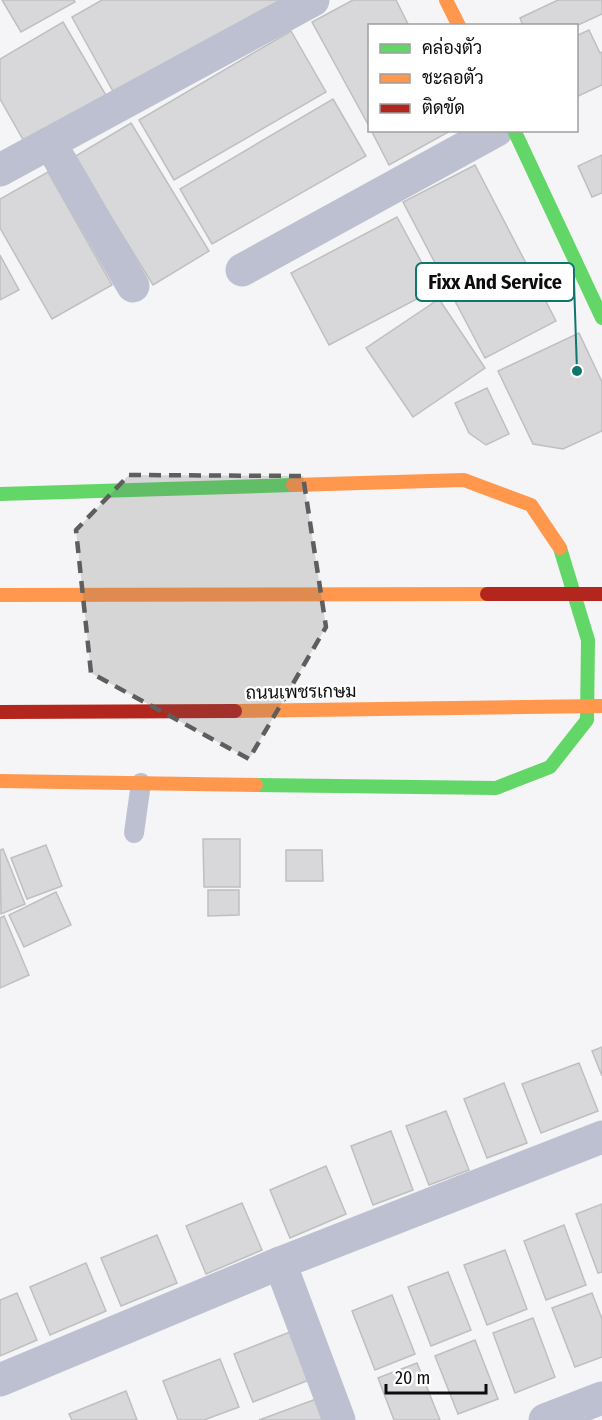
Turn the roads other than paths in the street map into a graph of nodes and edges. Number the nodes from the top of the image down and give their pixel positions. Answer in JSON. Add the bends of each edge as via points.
{"nodes":[{"id":1,"x":313,"y":0,"type":"edge"},
{"id":2,"x":446,"y":0,"type":"edge"},
{"id":3,"x":458,"y":24,"type":"edge"},
{"id":4,"x":493,"y":132,"type":"edge"},
{"id":5,"x":515,"y":132,"type":"edge"},
{"id":6,"x":50,"y":143,"type":"junction"},
{"id":7,"x":0,"y":170,"type":"edge"},
{"id":8,"x":242,"y":270,"type":"dead end"},
{"id":9,"x":133,"y":286,"type":"dead end"},
{"id":10,"x":602,"y":318,"type":"edge"},
{"id":11,"x":0,"y":494,"type":"edge"},
{"id":12,"x":602,"y":594,"type":"edge"},
{"id":13,"x":0,"y":595,"type":"edge"},
{"id":14,"x":595,"y":640,"type":"edge"},
{"id":15,"x":602,"y":706,"type":"edge"},
{"id":16,"x":0,"y":712,"type":"edge"},
{"id":17,"x":0,"y":781,"type":"edge"},
{"id":18,"x":141,"y":783,"type":"junction"},
{"id":19,"x":134,"y":833,"type":"dead end"},
{"id":20,"x":602,"y":1137,"type":"edge"},
{"id":21,"x":280,"y":1263,"type":"junction"},
{"id":22,"x":0,"y":1380,"type":"edge"},
{"id":23,"x":602,"y":1398,"type":"edge"},
{"id":24,"x":339,"y":1420,"type":"edge"},
{"id":25,"x":545,"y":1420,"type":"edge"}],
"edges":[{"from":1,"to":6,"type":"street"},
{"from":2,"to":3,"type":"main road"},
{"from":4,"to":8,"type":"street"},
{"from":5,"to":10,"type":"main road"},
{"from":6,"to":7,"type":"street"},
{"from":6,"to":9,"type":"street"},
{"from":11,"to":14,"type":"main road","via":[[464,480],[531,505],[560,546]]},
{"from":12,"to":13,"type":"main road"},
{"from":14,"to":18,"type":"main road","via":[[587,720],[550,767],[496,788]]},
{"from":15,"to":16,"type":"main road","name":"ถนนเพชรเกษม"},
{"from":17,"to":18,"type":"main road"},
{"from":18,"to":19,"type":"lane"},
{"from":20,"to":21,"type":"street"},
{"from":21,"to":22,"type":"street"},
{"from":21,"to":24,"type":"street"},
{"from":23,"to":25,"type":"street"}]}
